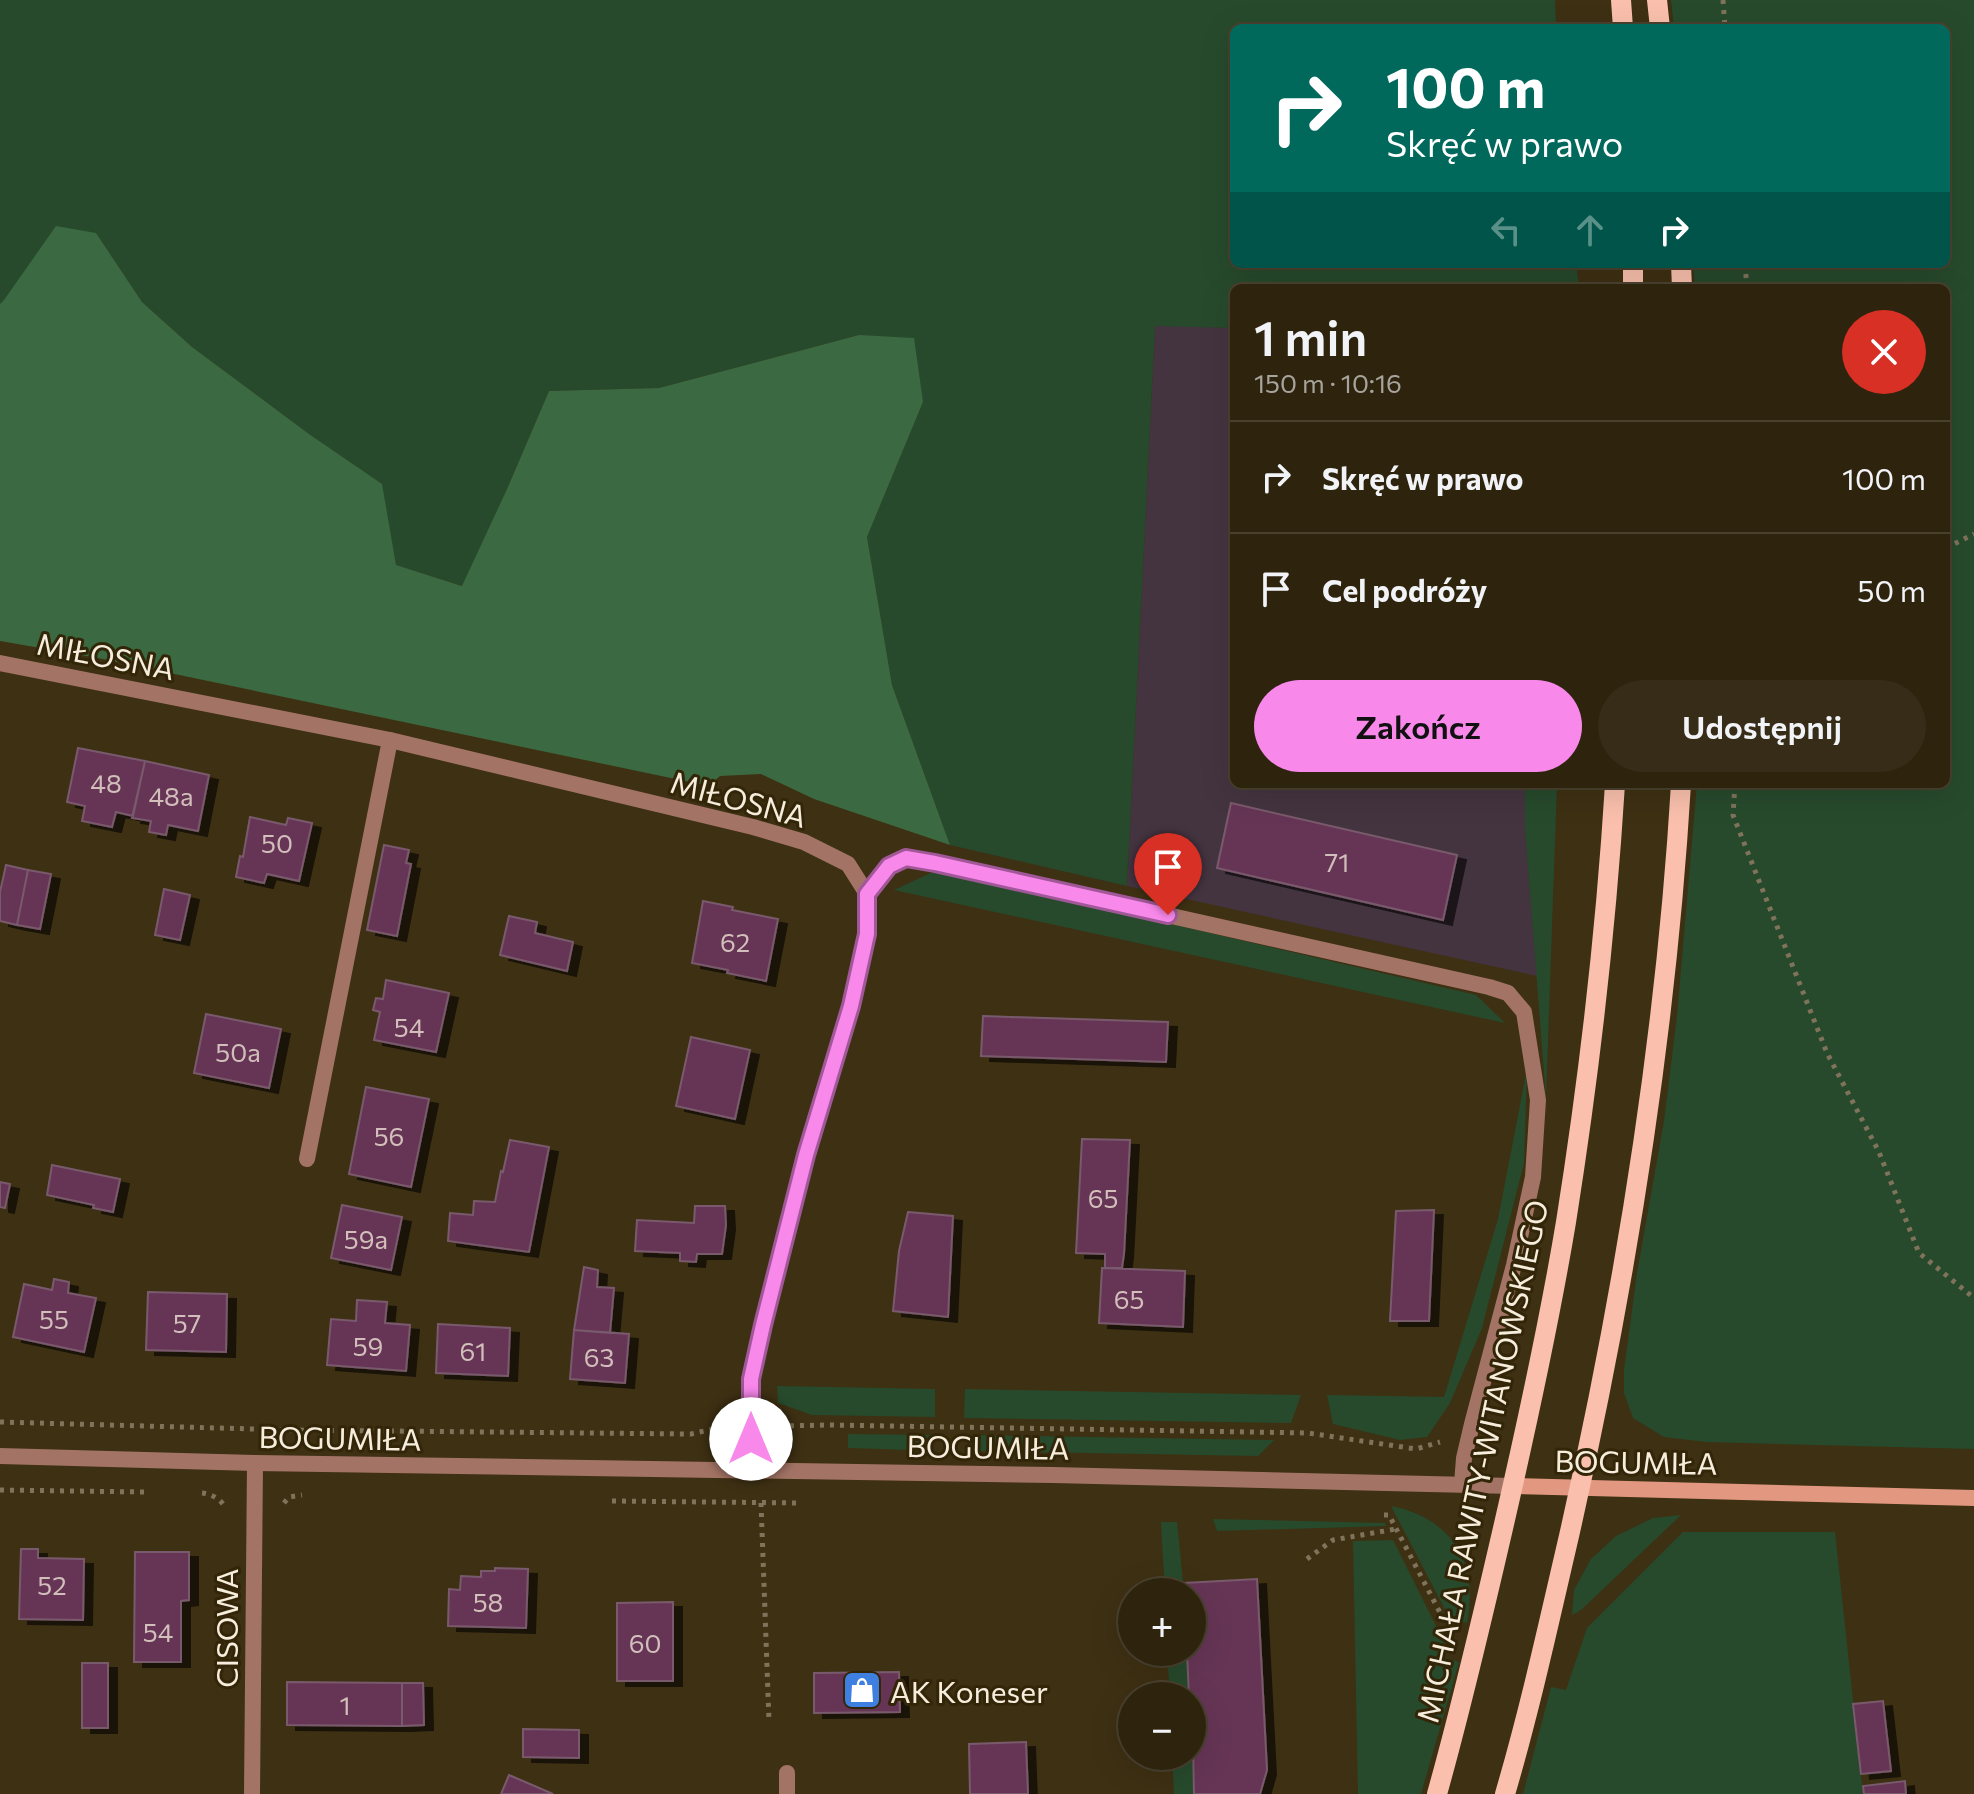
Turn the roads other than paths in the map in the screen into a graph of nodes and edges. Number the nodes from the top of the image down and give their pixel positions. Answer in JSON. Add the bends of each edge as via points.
{"nodes":[{"id":1,"x":1621,"y":0,"type":"edge"},
{"id":2,"x":1657,"y":0,"type":"edge"},
{"id":3,"x":1623,"y":24,"type":"edge"},
{"id":4,"x":1660,"y":24,"type":"edge"},
{"id":5,"x":0,"y":663,"type":"edge"},
{"id":6,"x":390,"y":740,"type":"junction"},
{"id":7,"x":1615,"y":788,"type":"edge"},
{"id":8,"x":1681,"y":788,"type":"edge"},
{"id":9,"x":867,"y":894,"type":"junction"},
{"id":10,"x":307,"y":1159,"type":"dead end"},
{"id":11,"x":0,"y":1456,"type":"edge"},
{"id":12,"x":255,"y":1463,"type":"junction"},
{"id":13,"x":751,"y":1470,"type":"junction"},
{"id":14,"x":1462,"y":1484,"type":"junction"},
{"id":15,"x":1513,"y":1486,"type":"junction"},
{"id":16,"x":1580,"y":1488,"type":"junction"},
{"id":17,"x":1974,"y":1498,"type":"edge"},
{"id":18,"x":787,"y":1773,"type":"dead end"},
{"id":19,"x":252,"y":1794,"type":"edge"},
{"id":20,"x":787,"y":1794,"type":"edge"},
{"id":21,"x":1437,"y":1794,"type":"edge"},
{"id":22,"x":1505,"y":1794,"type":"edge"}],
"edges":[{"from":1,"to":3,"type":"main road"},
{"from":2,"to":4,"type":"main road"},
{"from":5,"to":6,"type":"street","name":"MIŁOSNA"},
{"from":6,"to":9,"type":"street","name":"MIŁOSNA","via":[[804,842],[848,864]]},
{"from":6,"to":10,"type":"street"},
{"from":7,"to":15,"type":"main road","name":"MICHAŁA RAWITY-WITANOWSKIEGO","via":[[1581,1116],[1545,1335]]},
{"from":8,"to":16,"type":"main road","via":[[1646,1121]]},
{"from":9,"to":13,"type":"street","via":[[867,934],[851,1006],[806,1155],[751,1379]]},
{"from":9,"to":14,"type":"street","via":[[889,866],[906,858],[1508,993],[1524,1012],[1538,1100],[1533,1177]]},
{"from":11,"to":12,"type":"street","name":"BOGUMIŁA"},
{"from":12,"to":13,"type":"street","name":"BOGUMIŁA"},
{"from":12,"to":19,"type":"street","name":"CISOWA"},
{"from":13,"to":14,"type":"street","name":"BOGUMIŁA"},
{"from":14,"to":15,"type":"street","name":"BOGUMIŁA"},
{"from":15,"to":16,"type":"main road","name":"BOGUMIŁA"},
{"from":15,"to":21,"type":"main road","name":"MICHAŁA RAWITY-WITANOWSKIEGO"},
{"from":16,"to":17,"type":"main road","name":"BOGUMIŁA"},
{"from":16,"to":22,"type":"main road"},
{"from":18,"to":20,"type":"street"}]}
